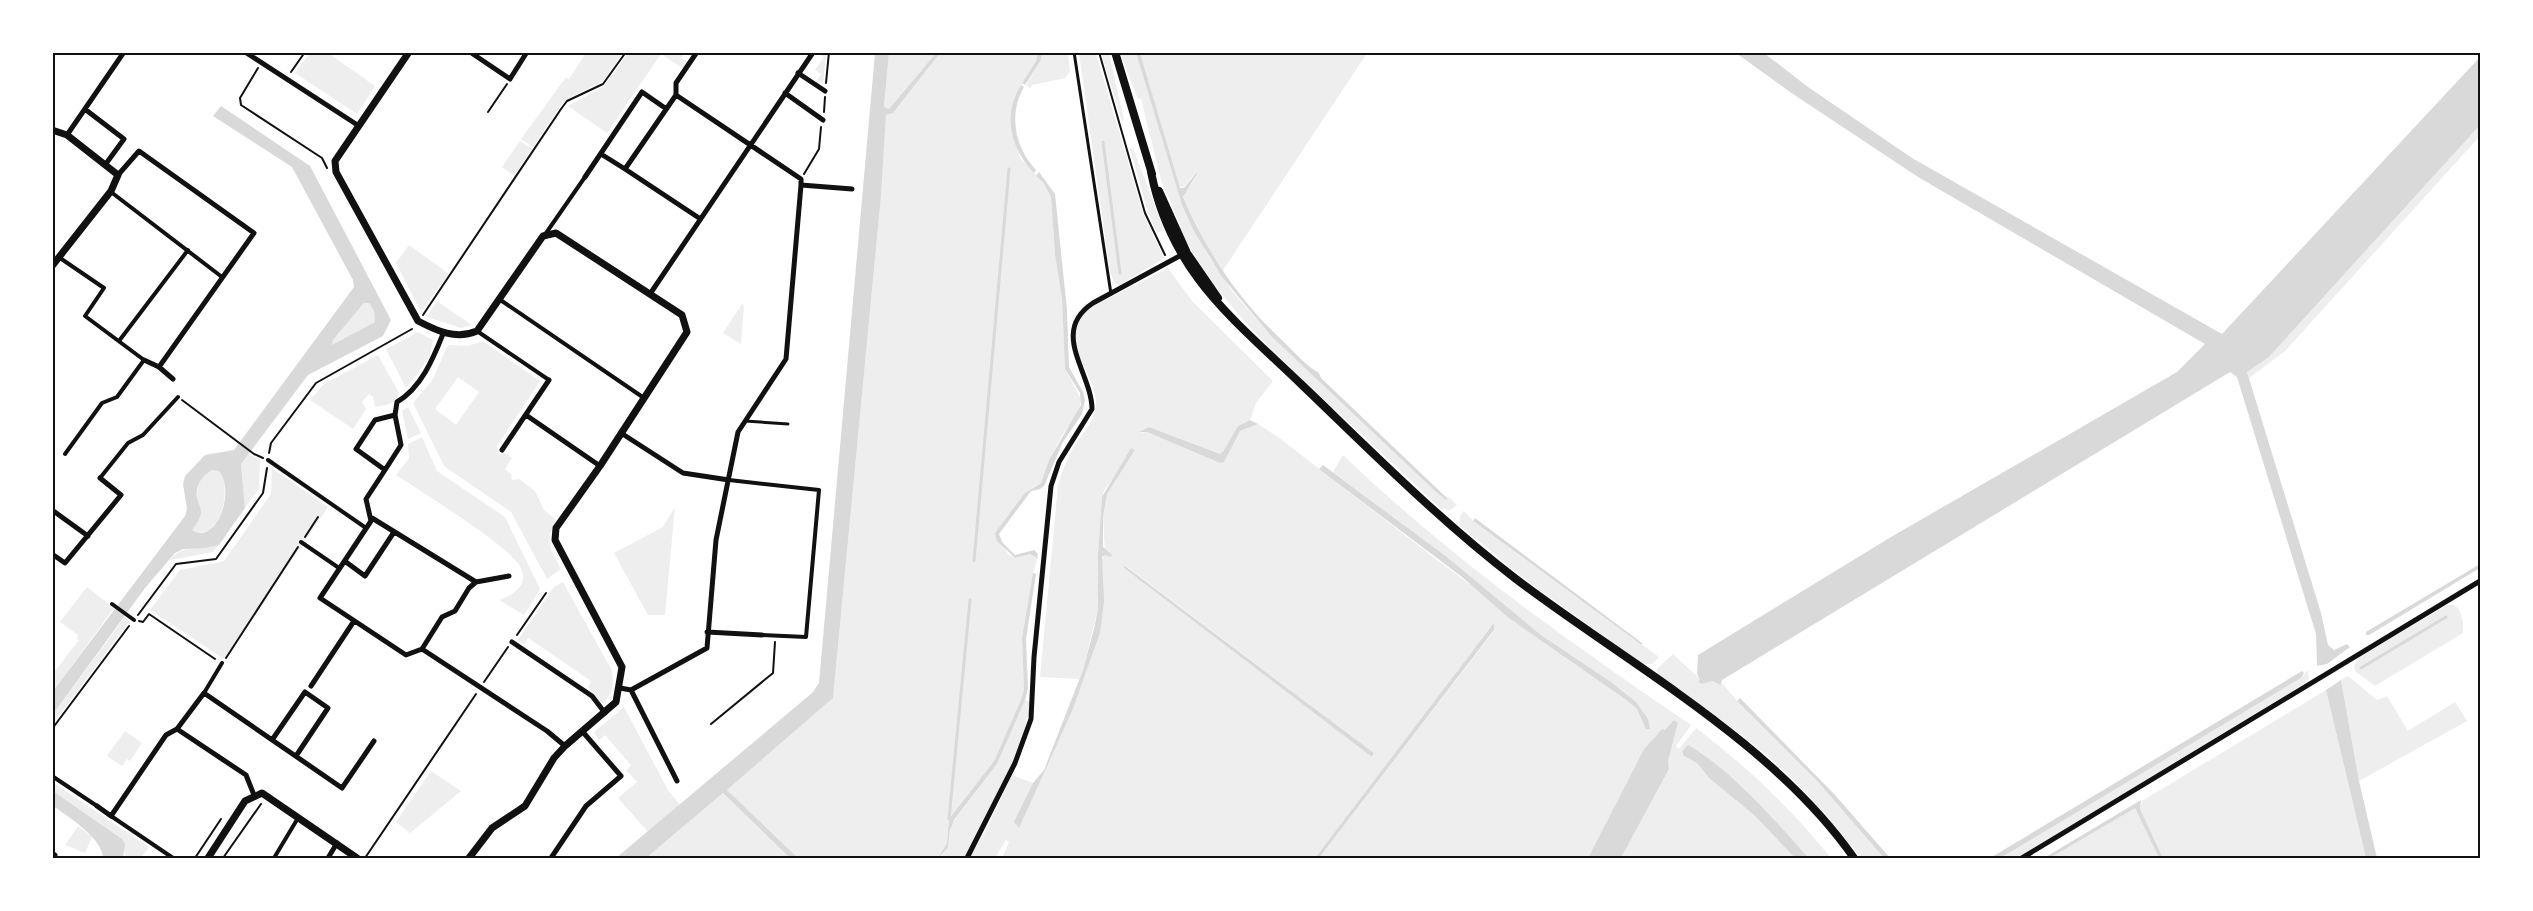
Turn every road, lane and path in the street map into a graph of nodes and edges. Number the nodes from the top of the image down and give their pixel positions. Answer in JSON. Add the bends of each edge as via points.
{"nodes":[{"id":1,"x":124,"y":52,"type":"edge"},
{"id":2,"x":245,"y":52,"type":"edge"},
{"id":3,"x":305,"y":52,"type":"edge"},
{"id":4,"x":409,"y":52,"type":"edge"},
{"id":5,"x":470,"y":52,"type":"edge"},
{"id":6,"x":527,"y":52,"type":"edge"},
{"id":7,"x":626,"y":52,"type":"edge"},
{"id":8,"x":697,"y":52,"type":"edge"},
{"id":9,"x":1074,"y":52,"type":"edge"},
{"id":10,"x":1099,"y":52,"type":"edge"},
{"id":11,"x":1115,"y":52,"type":"edge"},
{"id":12,"x":812,"y":54,"type":"dead end"},
{"id":13,"x":262,"y":64,"type":"junction"},
{"id":14,"x":798,"y":73,"type":"junction"},
{"id":15,"x":510,"y":79,"type":"junction"},
{"id":16,"x":286,"y":80,"type":"junction"},
{"id":17,"x":825,"y":91,"type":"dead end"},
{"id":18,"x":785,"y":93,"type":"junction"},
{"id":19,"x":676,"y":95,"type":"junction"},
{"id":20,"x":666,"y":108,"type":"junction"},
{"id":21,"x":86,"y":110,"type":"junction"},
{"id":22,"x":488,"y":112,"type":"dead end"},
{"id":23,"x":823,"y":120,"type":"dead end"},
{"id":24,"x":359,"y":126,"type":"junction"},
{"id":25,"x":52,"y":130,"type":"edge"},
{"id":26,"x":67,"y":135,"type":"junction"},
{"id":27,"x":749,"y":144,"type":"junction"},
{"id":28,"x":601,"y":154,"type":"junction"},
{"id":29,"x":105,"y":165,"type":"junction"},
{"id":30,"x":327,"y":168,"type":"dead end"},
{"id":31,"x":625,"y":169,"type":"junction"},
{"id":32,"x":118,"y":175,"type":"junction"},
{"id":33,"x":585,"y":177,"type":"joint"},
{"id":34,"x":801,"y":185,"type":"junction"},
{"id":35,"x":852,"y":189,"type":"dead end"},
{"id":36,"x":111,"y":191,"type":"junction"},
{"id":37,"x":699,"y":218,"type":"junction"},
{"id":38,"x":543,"y":236,"type":"junction"},
{"id":39,"x":188,"y":250,"type":"junction"},
{"id":40,"x":1184,"y":254,"type":"junction"},
{"id":41,"x":56,"y":256,"type":"edge"},
{"id":42,"x":1169,"y":262,"type":"junction"},
{"id":43,"x":52,"y":266,"type":"edge"},
{"id":44,"x":222,"y":277,"type":"junction"},
{"id":45,"x":650,"y":294,"type":"junction"},
{"id":46,"x":1111,"y":294,"type":"junction"},
{"id":47,"x":499,"y":299,"type":"junction"},
{"id":48,"x":418,"y":321,"type":"junction"},
{"id":49,"x":477,"y":331,"type":"junction"},
{"id":50,"x":443,"y":334,"type":"junction"},
{"id":51,"x":119,"y":341,"type":"junction"},
{"id":52,"x":144,"y":360,"type":"junction"},
{"id":53,"x":159,"y":367,"type":"junction"},
{"id":54,"x":173,"y":379,"type":"dead end"},
{"id":55,"x":549,"y":380,"type":"joint"},
{"id":56,"x":178,"y":397,"type":"joint"},
{"id":57,"x":645,"y":398,"type":"junction"},
{"id":58,"x":395,"y":415,"type":"junction"},
{"id":59,"x":526,"y":415,"type":"junction"},
{"id":60,"x":746,"y":421,"type":"junction"},
{"id":61,"x":788,"y":424,"type":"dead end"},
{"id":62,"x":621,"y":434,"type":"junction"},
{"id":63,"x":502,"y":450,"type":"dead end"},
{"id":64,"x":65,"y":454,"type":"dead end"},
{"id":65,"x":254,"y":454,"type":"dead end"},
{"id":66,"x":268,"y":460,"type":"junction"},
{"id":67,"x":600,"y":466,"type":"junction"},
{"id":68,"x":386,"y":470,"type":"junction"},
{"id":69,"x":100,"y":478,"type":"joint"},
{"id":70,"x":729,"y":480,"type":"junction"},
{"id":71,"x":52,"y":510,"type":"edge"},
{"id":72,"x":318,"y":517,"type":"dead end"},
{"id":73,"x":370,"y":521,"type":"junction"},
{"id":74,"x":366,"y":528,"type":"junction"},
{"id":75,"x":394,"y":532,"type":"junction"},
{"id":76,"x":88,"y":536,"type":"junction"},
{"id":77,"x":301,"y":542,"type":"junction"},
{"id":78,"x":52,"y":554,"type":"edge"},
{"id":79,"x":346,"y":562,"type":"junction"},
{"id":80,"x":339,"y":568,"type":"junction"},
{"id":81,"x":509,"y":576,"type":"dead end"},
{"id":82,"x":2481,"y":581,"type":"edge"},
{"id":83,"x":476,"y":582,"type":"junction"},
{"id":84,"x":546,"y":593,"type":"dead end"},
{"id":85,"x":112,"y":604,"type":"dead end"},
{"id":86,"x":134,"y":620,"type":"junction"},
{"id":87,"x":354,"y":621,"type":"junction"},
{"id":88,"x":707,"y":632,"type":"junction"},
{"id":89,"x":762,"y":635,"type":"joint"},
{"id":90,"x":775,"y":636,"type":"junction"},
{"id":91,"x":512,"y":642,"type":"junction"},
{"id":92,"x":422,"y":649,"type":"junction"},
{"id":93,"x":222,"y":663,"type":"junction"},
{"id":94,"x":311,"y":686,"type":"dead end"},
{"id":95,"x":480,"y":688,"type":"junction"},
{"id":96,"x":620,"y":688,"type":"junction"},
{"id":97,"x":631,"y":690,"type":"junction"},
{"id":98,"x":204,"y":693,"type":"junction"},
{"id":99,"x":605,"y":713,"type":"junction"},
{"id":100,"x":711,"y":724,"type":"dead end"},
{"id":101,"x":52,"y":729,"type":"edge"},
{"id":102,"x":177,"y":729,"type":"junction"},
{"id":103,"x":582,"y":731,"type":"junction"},
{"id":104,"x":272,"y":740,"type":"junction"},
{"id":105,"x":374,"y":741,"type":"dead end"},
{"id":106,"x":565,"y":746,"type":"junction"},
{"id":107,"x":296,"y":756,"type":"junction"},
{"id":108,"x":52,"y":776,"type":"edge"},
{"id":109,"x":677,"y":781,"type":"dead end"},
{"id":110,"x":254,"y":795,"type":"junction"},
{"id":111,"x":275,"y":801,"type":"junction"},
{"id":112,"x":96,"y":806,"type":"joint"},
{"id":113,"x":111,"y":816,"type":"junction"},
{"id":114,"x":299,"y":817,"type":"junction"},
{"id":115,"x":337,"y":843,"type":"junction"},
{"id":116,"x":52,"y":853,"type":"edge"},
{"id":117,"x":53,"y":858,"type":"edge"},
{"id":118,"x":173,"y":858,"type":"edge"},
{"id":119,"x":208,"y":858,"type":"edge"},
{"id":120,"x":224,"y":858,"type":"edge"},
{"id":121,"x":274,"y":858,"type":"edge"},
{"id":122,"x":328,"y":858,"type":"edge"},
{"id":123,"x":357,"y":858,"type":"edge"},
{"id":124,"x":365,"y":858,"type":"edge"},
{"id":125,"x":469,"y":858,"type":"edge"},
{"id":126,"x":551,"y":858,"type":"edge"},
{"id":127,"x":967,"y":858,"type":"edge"},
{"id":128,"x":1854,"y":858,"type":"edge"},
{"id":129,"x":2022,"y":858,"type":"edge"}],
"edges":[{"from":1,"to":21,"type":"street"},
{"from":2,"to":13,"type":"street"},
{"from":3,"to":16,"type":"path"},
{"from":4,"to":24,"type":"street"},
{"from":5,"to":15,"type":"street"},
{"from":6,"to":15,"type":"street"},
{"from":7,"to":48,"type":"path","via":[[603,84],[567,101]]},
{"from":8,"to":19,"type":"street","via":[[676,83]]},
{"from":9,"to":46,"type":"lane"},
{"from":10,"to":42,"type":"path","via":[[1145,213]]},
{"from":11,"to":40,"type":"main road","via":[[1151,172]]},
{"from":12,"to":14,"type":"street"},
{"from":13,"to":16,"type":"street"},
{"from":13,"to":30,"type":"path","via":[[240,98],[241,105],[322,158]]},
{"from":14,"to":17,"type":"street"},
{"from":14,"to":18,"type":"street"},
{"from":15,"to":22,"type":"path"},
{"from":16,"to":24,"type":"street"},
{"from":18,"to":23,"type":"street"},
{"from":18,"to":27,"type":"street"},
{"from":19,"to":20,"type":"street"},
{"from":19,"to":27,"type":"street"},
{"from":20,"to":28,"type":"street","via":[[642,92]]},
{"from":20,"to":31,"type":"street"},
{"from":21,"to":26,"type":"street"},
{"from":21,"to":29,"type":"street","via":[[124,139]]},
{"from":24,"to":48,"type":"street","via":[[335,161],[336,172]]},
{"from":25,"to":26,"type":"street"},
{"from":26,"to":29,"type":"street"},
{"from":27,"to":34,"type":"street","via":[[801,178]]},
{"from":27,"to":37,"type":"street"},
{"from":28,"to":31,"type":"street"},
{"from":28,"to":33,"type":"street"},
{"from":29,"to":32,"type":"street"},
{"from":31,"to":37,"type":"street"},
{"from":32,"to":36,"type":"street"},
{"from":32,"to":44,"type":"street","via":[[139,151],[254,233]]},
{"from":33,"to":38,"type":"street"},
{"from":34,"to":35,"type":"street"},
{"from":34,"to":60,"type":"street","via":[[786,359]]},
{"from":36,"to":39,"type":"street"},
{"from":36,"to":41,"type":"street"},
{"from":37,"to":45,"type":"street"},
{"from":38,"to":45,"type":"street","via":[[561,235]]},
{"from":38,"to":47,"type":"street"},
{"from":39,"to":44,"type":"street"},
{"from":39,"to":51,"type":"street"},
{"from":40,"to":42,"type":"street"},
{"from":40,"to":128,"type":"main road","via":[[1210,295],[1450,526],[1730,733],[1800,792]]},
{"from":41,"to":43,"type":"street"},
{"from":41,"to":51,"type":"street","via":[[104,288],[85,316]]},
{"from":42,"to":46,"type":"street"},
{"from":44,"to":53,"type":"street"},
{"from":45,"to":57,"type":"street","via":[[682,315],[687,332]]},
{"from":46,"to":127,"type":"street","via":[[1086,307],[1076,322],[1075,354],[1092,398],[1092,409],[1059,462],[1051,486],[1031,719],[1015,763]]},
{"from":47,"to":49,"type":"street"},
{"from":47,"to":57,"type":"street"},
{"from":48,"to":50,"type":"street"},
{"from":48,"to":66,"type":"path","via":[[412,329],[316,383],[271,443]]},
{"from":49,"to":50,"type":"street","via":[[468,335]]},
{"from":49,"to":55,"type":"street"},
{"from":50,"to":58,"type":"street","via":[[430,365],[397,402]]},
{"from":51,"to":52,"type":"street"},
{"from":52,"to":53,"type":"street"},
{"from":52,"to":64,"type":"street","via":[[117,397],[102,403]]},
{"from":53,"to":54,"type":"street"},
{"from":55,"to":59,"type":"street"},
{"from":56,"to":65,"type":"path"},
{"from":56,"to":69,"type":"street","via":[[143,435],[128,443]]},
{"from":57,"to":62,"type":"street"},
{"from":58,"to":68,"type":"street","via":[[400,445]]},
{"from":58,"to":68,"type":"street","via":[[375,420],[356,449]]},
{"from":59,"to":63,"type":"street"},
{"from":59,"to":67,"type":"street"},
{"from":60,"to":61,"type":"lane"},
{"from":60,"to":70,"type":"street","via":[[738,432]]},
{"from":62,"to":67,"type":"street"},
{"from":62,"to":70,"type":"street","via":[[683,473]]},
{"from":66,"to":74,"type":"street"},
{"from":66,"to":86,"type":"path","via":[[263,493],[216,559],[176,564]]},
{"from":67,"to":96,"type":"street","via":[[556,528],[555,540],[622,667]]},
{"from":68,"to":73,"type":"street","via":[[366,499]]},
{"from":69,"to":76,"type":"street","via":[[121,495]]},
{"from":70,"to":88,"type":"street","via":[[716,540]]},
{"from":70,"to":90,"type":"street","via":[[819,490],[806,637]]},
{"from":71,"to":76,"type":"street"},
{"from":72,"to":77,"type":"path"},
{"from":73,"to":74,"type":"street"},
{"from":73,"to":75,"type":"street","via":[[372,518]]},
{"from":74,"to":79,"type":"street"},
{"from":75,"to":79,"type":"street","via":[[365,576]]},
{"from":75,"to":83,"type":"street"},
{"from":76,"to":78,"type":"street","via":[[65,563]]},
{"from":77,"to":80,"type":"street"},
{"from":77,"to":93,"type":"path"},
{"from":79,"to":80,"type":"street"},
{"from":80,"to":87,"type":"street","via":[[321,597]]},
{"from":81,"to":83,"type":"street"},
{"from":82,"to":129,"type":"street"},
{"from":83,"to":92,"type":"street","via":[[455,611],[442,617]]},
{"from":84,"to":91,"type":"path"},
{"from":85,"to":86,"type":"street"},
{"from":86,"to":93,"type":"path","via":[[143,622],[149,614]]},
{"from":86,"to":101,"type":"path"},
{"from":87,"to":92,"type":"street","via":[[406,655]]},
{"from":87,"to":94,"type":"street"},
{"from":88,"to":89,"type":"street"},
{"from":88,"to":97,"type":"street","via":[[707,648]]},
{"from":89,"to":90,"type":"street"},
{"from":90,"to":100,"type":"path","via":[[773,673]]},
{"from":91,"to":95,"type":"path"},
{"from":91,"to":99,"type":"street","via":[[592,696]]},
{"from":92,"to":95,"type":"street"},
{"from":93,"to":98,"type":"street"},
{"from":95,"to":106,"type":"street"},
{"from":95,"to":124,"type":"path"},
{"from":96,"to":97,"type":"street"},
{"from":96,"to":99,"type":"street","via":[[616,702]]},
{"from":97,"to":109,"type":"street"},
{"from":98,"to":102,"type":"street"},
{"from":98,"to":104,"type":"street"},
{"from":99,"to":103,"type":"street"},
{"from":102,"to":110,"type":"street","via":[[246,775]]},
{"from":102,"to":113,"type":"street","via":[[166,735]]},
{"from":103,"to":106,"type":"street"},
{"from":103,"to":126,"type":"street","via":[[621,776],[585,806]]},
{"from":104,"to":107,"type":"street"},
{"from":104,"to":107,"type":"street","via":[[305,692],[328,708]]},
{"from":105,"to":107,"type":"street","via":[[342,788]]},
{"from":106,"to":125,"type":"street","via":[[525,806],[492,828]]},
{"from":108,"to":112,"type":"street"},
{"from":110,"to":111,"type":"street","via":[[262,793]]},
{"from":110,"to":119,"type":"street","via":[[245,801]]},
{"from":111,"to":114,"type":"street"},
{"from":111,"to":120,"type":"path","via":[[263,802],[258,807]]},
{"from":112,"to":113,"type":"street"},
{"from":113,"to":118,"type":"street"},
{"from":114,"to":115,"type":"street"},
{"from":114,"to":121,"type":"street"},
{"from":115,"to":122,"type":"street"},
{"from":115,"to":123,"type":"street"},
{"from":116,"to":117,"type":"street"}]}
